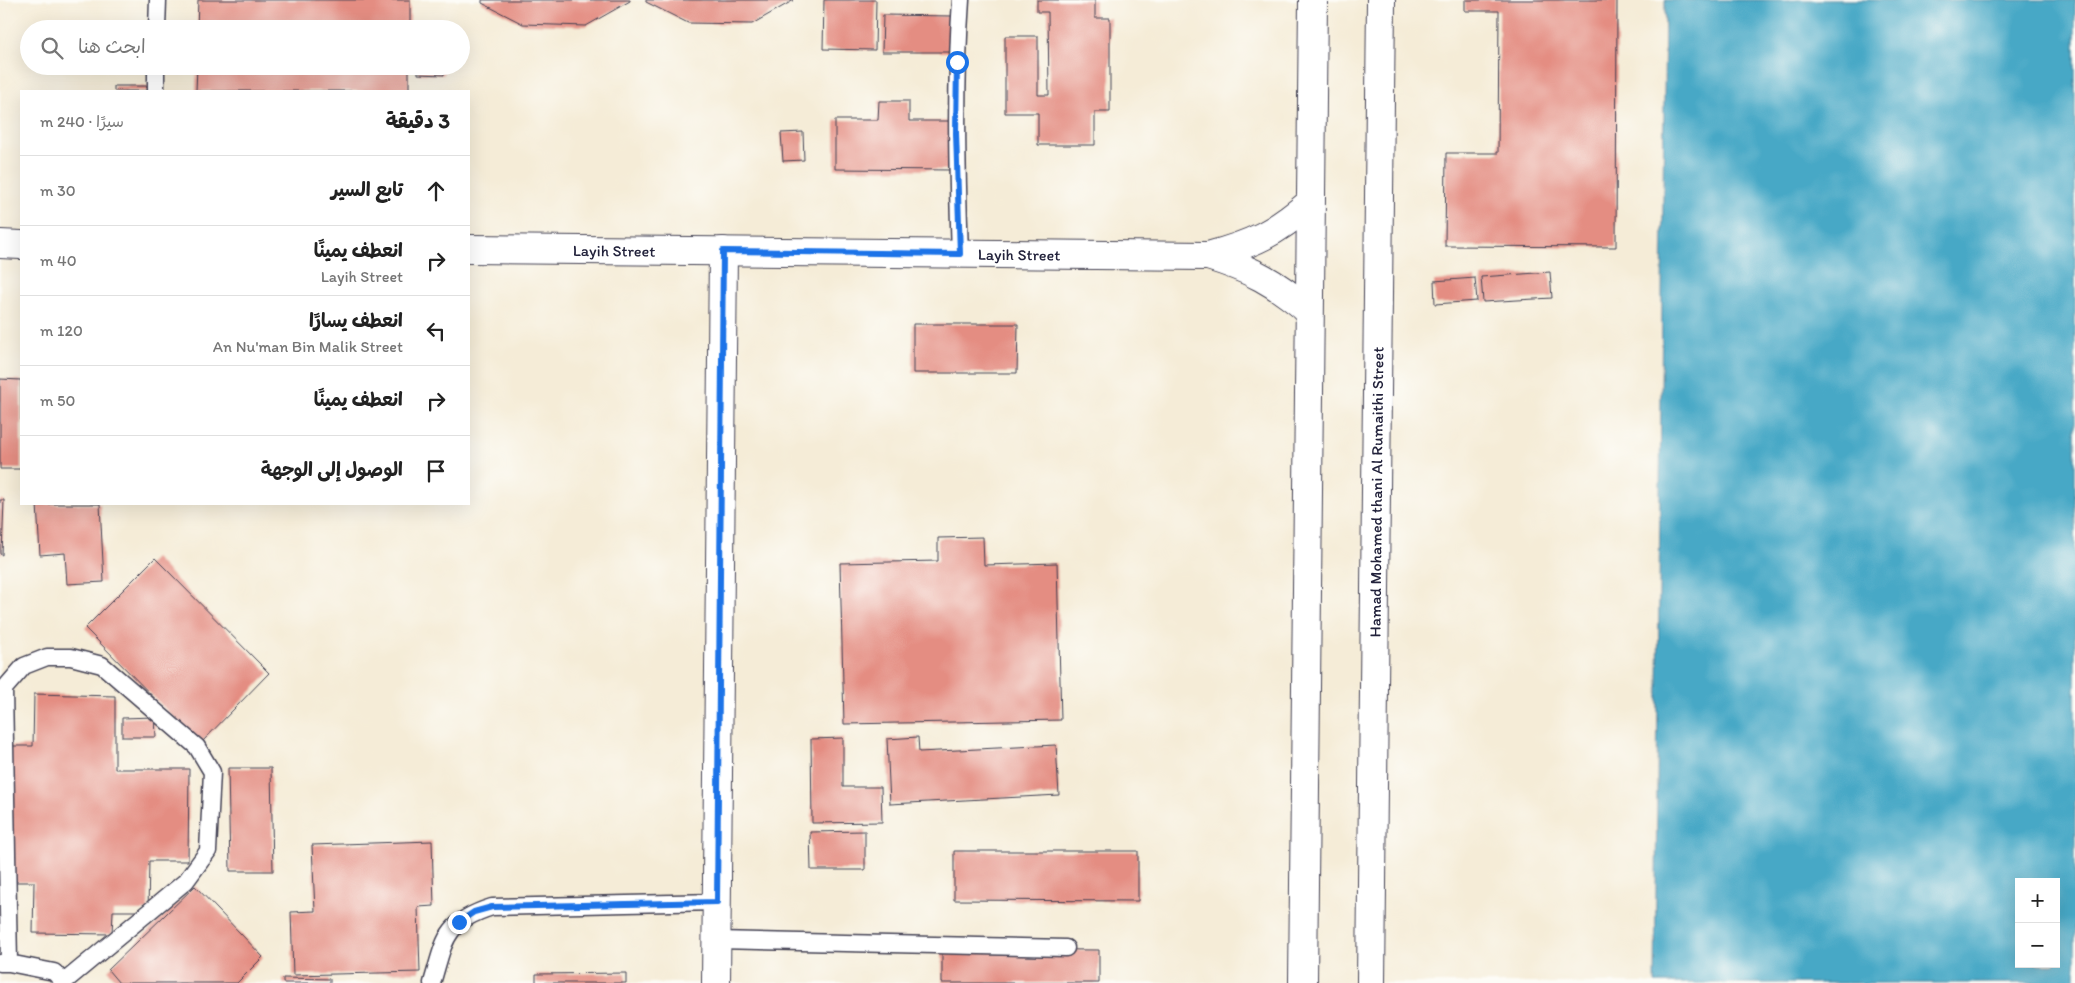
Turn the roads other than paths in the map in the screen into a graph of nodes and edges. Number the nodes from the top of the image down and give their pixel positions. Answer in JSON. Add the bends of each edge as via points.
{"nodes":[{"id":1,"x":158,"y":0,"type":"edge"},
{"id":2,"x":962,"y":0,"type":"edge"},
{"id":3,"x":1313,"y":0,"type":"edge"},
{"id":4,"x":1381,"y":0,"type":"edge"},
{"id":5,"x":157,"y":20,"type":"edge"},
{"id":6,"x":156,"y":75,"type":"edge"},
{"id":7,"x":156,"y":90,"type":"edge"},
{"id":8,"x":1310,"y":203,"type":"junction"},
{"id":9,"x":0,"y":244,"type":"edge"},
{"id":10,"x":20,"y":245,"type":"edge"},
{"id":11,"x":470,"y":249,"type":"edge"},
{"id":12,"x":723,"y":251,"type":"junction"},
{"id":13,"x":960,"y":254,"type":"junction"},
{"id":14,"x":1208,"y":256,"type":"junction"},
{"id":15,"x":1309,"y":311,"type":"junction"},
{"id":16,"x":717,"y":902,"type":"junction"},
{"id":17,"x":716,"y":940,"type":"junction"},
{"id":18,"x":1066,"y":948,"type":"dead end"},
{"id":19,"x":5,"y":963,"type":"edge"},
{"id":20,"x":64,"y":983,"type":"edge"},
{"id":21,"x":432,"y":983,"type":"edge"},
{"id":22,"x":716,"y":983,"type":"edge"},
{"id":23,"x":1303,"y":983,"type":"edge"},
{"id":24,"x":1371,"y":983,"type":"edge"}],
"edges":[{"from":1,"to":5,"type":"lane"},
{"from":2,"to":13,"type":"lane","via":[[956,133]]},
{"from":3,"to":8,"type":"street"},
{"from":4,"to":24,"type":"street","name":"Hamad Mohamed thani Al Rumaithi Street"},
{"from":6,"to":7,"type":"lane"},
{"from":8,"to":14,"type":"street","name":"Layih Street","via":[[1263,237]]},
{"from":8,"to":15,"type":"street"},
{"from":9,"to":10,"type":"street"},
{"from":11,"to":12,"type":"street","name":"Layih Street"},
{"from":12,"to":13,"type":"street","name":"Layih Street"},
{"from":12,"to":16,"type":"street"},
{"from":13,"to":14,"type":"street","name":"Layih Street"},
{"from":14,"to":15,"type":"street","name":"Layih Street","via":[[1263,277]]},
{"from":15,"to":23,"type":"street"},
{"from":16,"to":17,"type":"street"},
{"from":16,"to":21,"type":"lane","via":[[492,907],[474,912],[445,937]]},
{"from":17,"to":18,"type":"lane"},
{"from":17,"to":22,"type":"street"},
{"from":19,"to":20,"type":"lane","via":[[54,972]]},
{"from":19,"to":20,"type":"lane","via":[[4,689],[24,666],[47,657],[71,657],[102,665],[197,747],[212,772],[208,851],[186,881]]}]}
